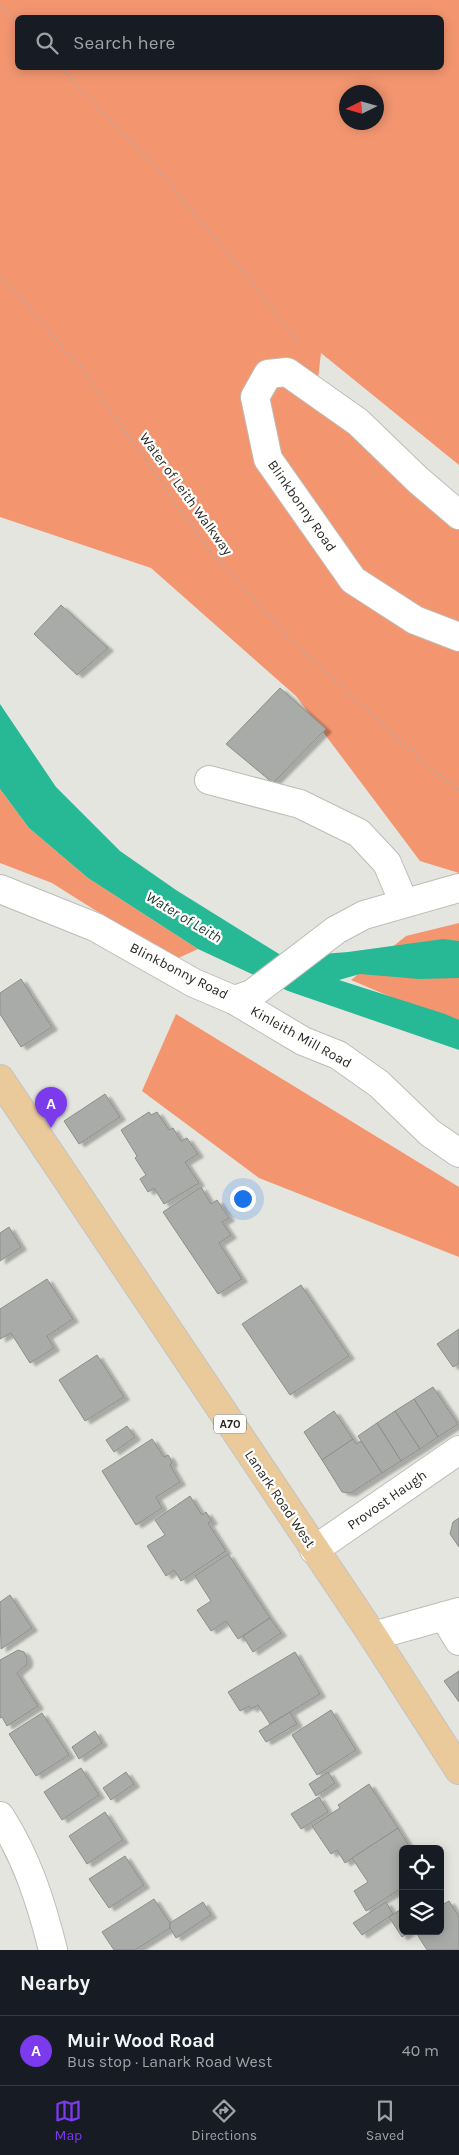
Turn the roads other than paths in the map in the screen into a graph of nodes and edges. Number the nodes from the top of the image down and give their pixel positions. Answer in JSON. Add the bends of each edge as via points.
{"nodes":[{"id":1,"x":459,"y":515,"type":"edge"},
{"id":2,"x":459,"y":637,"type":"edge"},
{"id":3,"x":209,"y":780,"type":"dead end"},
{"id":4,"x":459,"y":888,"type":"edge"},
{"id":5,"x":0,"y":889,"type":"edge"},
{"id":6,"x":404,"y":903,"type":"junction"},
{"id":7,"x":243,"y":997,"type":"junction"},
{"id":8,"x":0,"y":1078,"type":"edge"},
{"id":9,"x":459,"y":1153,"type":"edge"},
{"id":10,"x":459,"y":1450,"type":"edge"},
{"id":11,"x":314,"y":1550,"type":"junction"},
{"id":12,"x":451,"y":1614,"type":"edge"},
{"id":13,"x":373,"y":1636,"type":"junction"},
{"id":14,"x":459,"y":1641,"type":"edge"},
{"id":15,"x":459,"y":1770,"type":"edge"},
{"id":16,"x":0,"y":1816,"type":"edge"},
{"id":17,"x":53,"y":1950,"type":"edge"}],
"edges":[{"from":1,"to":2,"type":"street","name":"Blinkbonny Road","via":[[358,422],[287,372],[268,374],[255,397],[268,459],[353,580],[415,620]]},
{"from":3,"to":6,"type":"street","via":[[300,804],[359,833],[387,863]]},
{"from":4,"to":6,"type":"street"},
{"from":5,"to":7,"type":"street","name":"Blinkbonny Road","via":[[94,927],[194,982]]},
{"from":6,"to":7,"type":"street","via":[[364,915],[336,930]]},
{"from":7,"to":9,"type":"street","name":"Kinleith Mill Road","via":[[303,1041],[338,1055],[379,1084],[430,1133]]},
{"from":8,"to":11,"type":"main road","name":"Lanark Road West","number":"A70"},
{"from":10,"to":11,"type":"street","name":"Provost Haugh"},
{"from":11,"to":13,"type":"main road","name":"Lanark Road West","number":"A70"},
{"from":12,"to":13,"type":"street"},
{"from":12,"to":14,"type":"street"},
{"from":13,"to":15,"type":"main road","name":"Lanark Road West","number":"A70"},
{"from":16,"to":17,"type":"street","via":[[38,1893]]}]}
